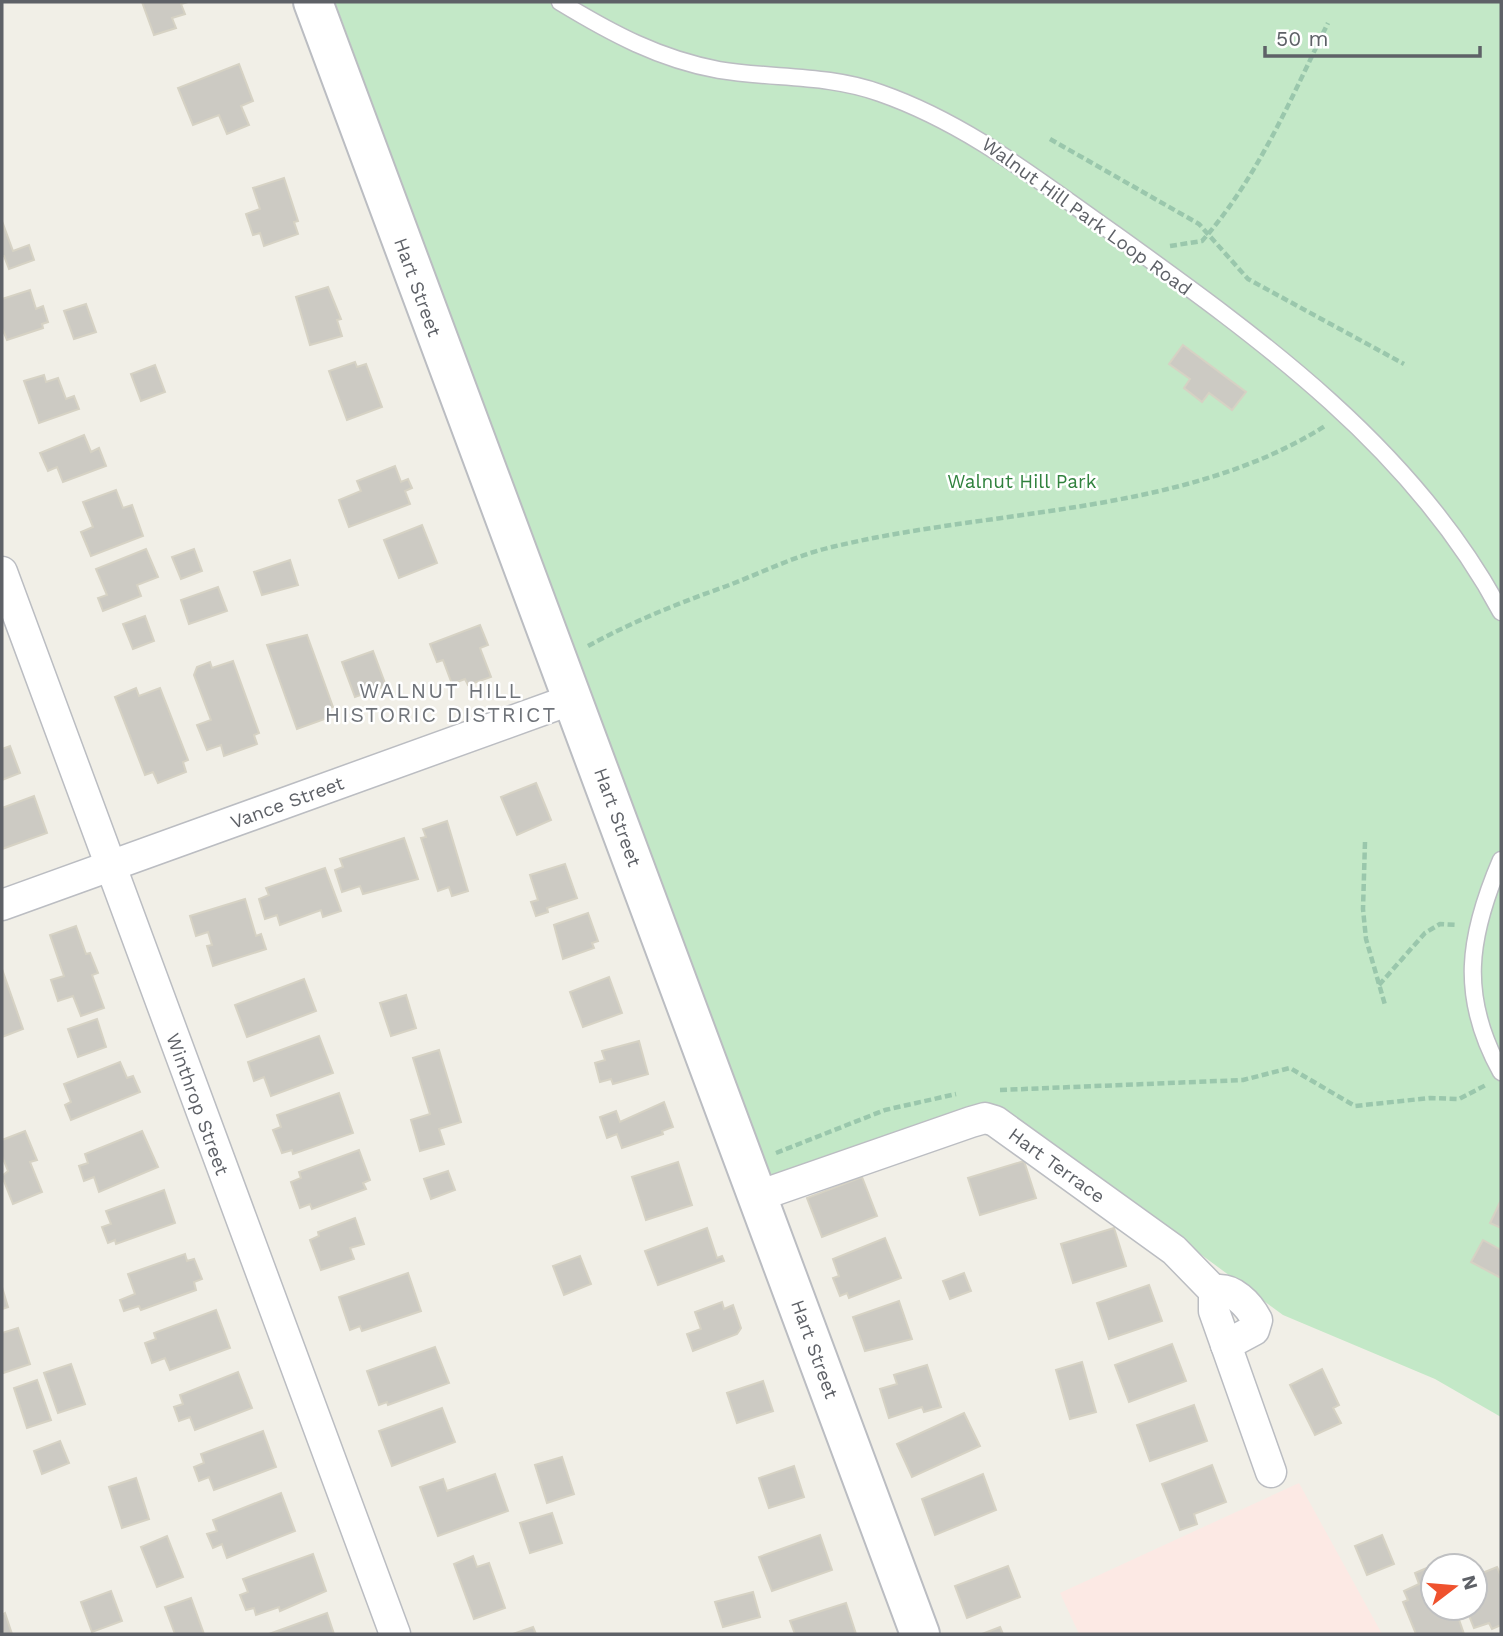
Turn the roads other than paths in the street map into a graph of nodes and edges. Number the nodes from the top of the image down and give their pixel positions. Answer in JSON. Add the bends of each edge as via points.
{"nodes":[{"id":1,"x":313,"y":2,"type":"edge"},
{"id":2,"x":560,"y":2,"type":"edge"},
{"id":3,"x":2,"y":572,"type":"edge"},
{"id":4,"x":1501,"y":612,"type":"edge"},
{"id":5,"x":573,"y":699,"type":"junction"},
{"id":6,"x":1501,"y":860,"type":"edge"},
{"id":7,"x":109,"y":866,"type":"junction"},
{"id":8,"x":2,"y":905,"type":"edge"},
{"id":9,"x":1496,"y":1077,"type":"edge"},
{"id":10,"x":770,"y":1192,"type":"junction"},
{"id":11,"x":1272,"y":1472,"type":"dead end"},
{"id":12,"x":395,"y":1634,"type":"edge"},
{"id":13,"x":920,"y":1634,"type":"edge"}],
"edges":[{"from":1,"to":5,"type":"street","name":"Hart Street"},
{"from":2,"to":4,"type":"lane","name":"Walnut Hill Park Loop Road","via":[[627,41],[668,58],[732,71],[827,79],[877,92],[923,109],[990,146],[1276,355],[1342,412],[1434,508]]},
{"from":3,"to":7,"type":"street","name":"Winthrop Street"},
{"from":5,"to":7,"type":"street","name":"Vance Street"},
{"from":5,"to":10,"type":"street","name":"Hart Street"},
{"from":6,"to":9,"type":"lane","via":[[1476,927],[1472,956],[1474,996]]},
{"from":7,"to":8,"type":"street","name":"Vance Street"},
{"from":7,"to":12,"type":"street","name":"Winthrop Street"},
{"from":10,"to":11,"type":"street","name":"Hart Terrace","via":[[971,1122],[992,1119],[1174,1251],[1214,1291],[1214,1311]]},
{"from":10,"to":13,"type":"street","name":"Hart Street"}]}
